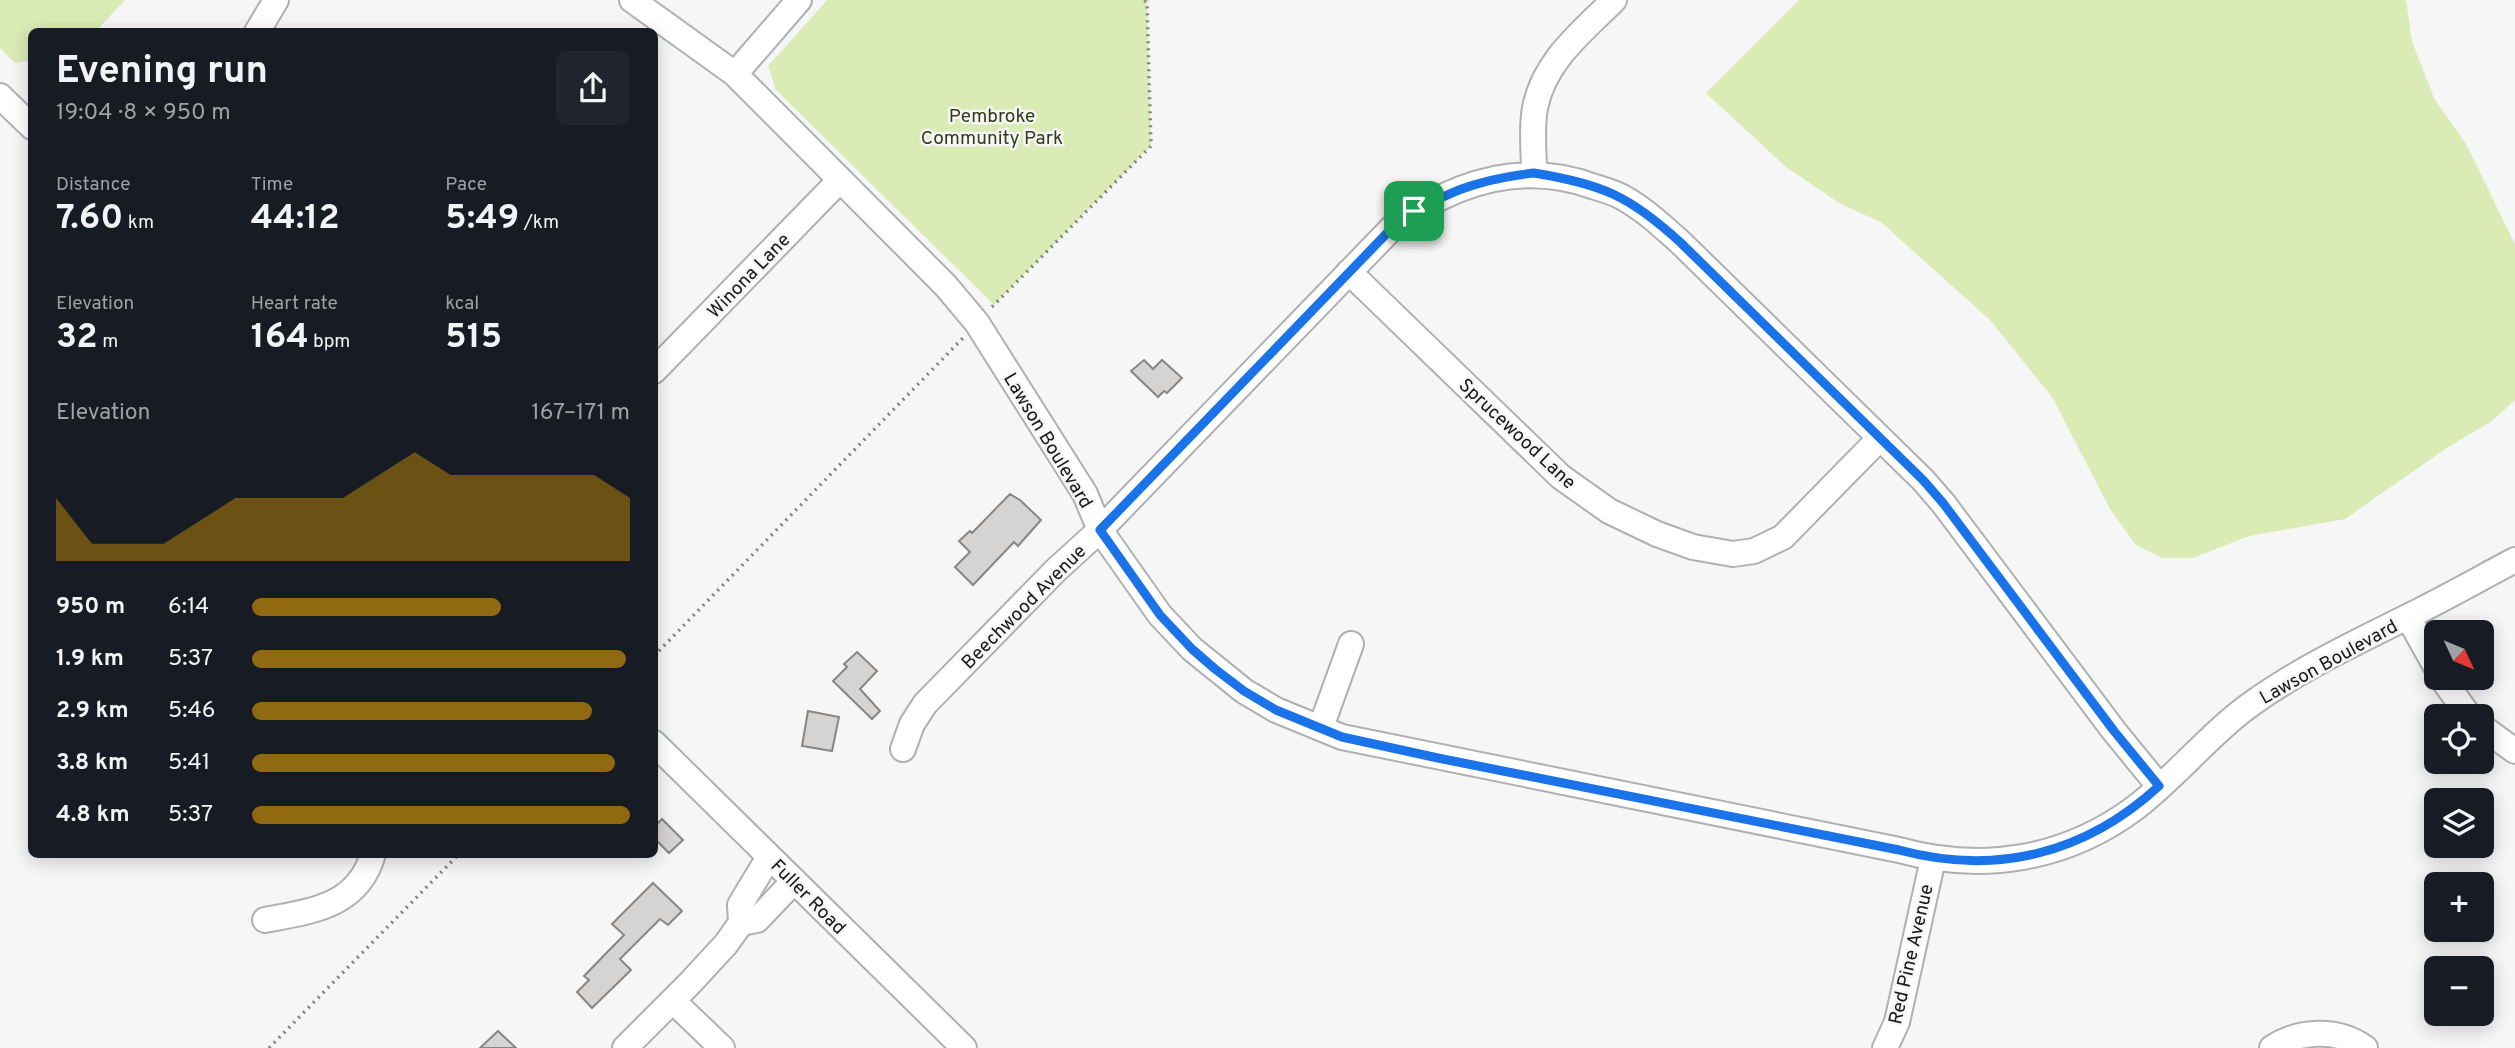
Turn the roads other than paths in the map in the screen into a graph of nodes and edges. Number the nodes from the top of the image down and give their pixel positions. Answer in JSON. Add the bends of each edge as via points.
{"nodes":[{"id":1,"x":276,"y":0,"type":"edge"},
{"id":2,"x":632,"y":0,"type":"edge"},
{"id":3,"x":799,"y":0,"type":"edge"},
{"id":4,"x":1614,"y":0,"type":"edge"},
{"id":5,"x":259,"y":28,"type":"edge"},
{"id":6,"x":735,"y":74,"type":"junction"},
{"id":7,"x":0,"y":96,"type":"edge"},
{"id":8,"x":28,"y":123,"type":"edge"},
{"id":9,"x":1534,"y":173,"type":"junction"},
{"id":10,"x":840,"y":180,"type":"junction"},
{"id":11,"x":1349,"y":271,"type":"junction"},
{"id":12,"x":658,"y":366,"type":"edge"},
{"id":13,"x":1880,"y":438,"type":"junction"},
{"id":14,"x":1100,"y":530,"type":"junction"},
{"id":15,"x":2515,"y":560,"type":"edge"},
{"id":16,"x":2408,"y":617,"type":"junction"},
{"id":17,"x":1351,"y":644,"type":"dead end"},
{"id":18,"x":2424,"y":646,"type":"edge"},
{"id":19,"x":1321,"y":727,"type":"junction"},
{"id":20,"x":2494,"y":736,"type":"edge"},
{"id":21,"x":658,"y":747,"type":"edge"},
{"id":22,"x":903,"y":749,"type":"dead end"},
{"id":23,"x":2515,"y":751,"type":"edge"},
{"id":24,"x":2159,"y":786,"type":"junction"},
{"id":25,"x":769,"y":857,"type":"junction"},
{"id":26,"x":371,"y":858,"type":"edge"},
{"id":27,"x":1933,"y":859,"type":"junction"},
{"id":28,"x":794,"y":881,"type":"junction"},
{"id":29,"x":264,"y":920,"type":"dead end"},
{"id":30,"x":741,"y":923,"type":"junction"},
{"id":31,"x":673,"y":1001,"type":"junction"},
{"id":32,"x":625,"y":1048,"type":"edge"},
{"id":33,"x":722,"y":1048,"type":"edge"},
{"id":34,"x":964,"y":1048,"type":"edge"},
{"id":35,"x":1885,"y":1048,"type":"edge"},
{"id":36,"x":2272,"y":1048,"type":"edge"},
{"id":37,"x":2365,"y":1048,"type":"edge"}],
"edges":[{"from":1,"to":5,"type":"street"},
{"from":2,"to":6,"type":"street","name":"Lawson Boulevard"},
{"from":3,"to":6,"type":"street"},
{"from":4,"to":9,"type":"street","via":[[1546,73],[1535,109]]},
{"from":6,"to":10,"type":"street","name":"Lawson Boulevard"},
{"from":7,"to":8,"type":"street"},
{"from":9,"to":11,"type":"street","name":"Beechwood Avenue","via":[[1501,176],[1445,194],[1392,228]]},
{"from":9,"to":13,"type":"street","name":"Beechwood Avenue","via":[[1620,195],[1651,215]]},
{"from":10,"to":12,"type":"street","name":"Winona Lane"},
{"from":10,"to":14,"type":"street","name":"Lawson Boulevard","via":[[928,264],[977,323],[1085,494]]},
{"from":11,"to":13,"type":"street","name":"Sprucewood Lane","via":[[1561,477],[1609,511],[1693,547],[1733,554],[1754,551],[1783,537]]},
{"from":11,"to":14,"type":"street","name":"Beechwood Avenue"},
{"from":13,"to":24,"type":"street","name":"Beechwood Avenue","via":[[1943,503]]},
{"from":14,"to":19,"type":"street","name":"Lawson Boulevard","via":[[1160,615],[1192,649],[1244,691],[1276,710]]},
{"from":14,"to":22,"type":"street","name":"Beechwood Avenue","via":[[925,704]]},
{"from":15,"to":16,"type":"street","name":"Lawson Boulevard"},
{"from":16,"to":18,"type":"street"},
{"from":16,"to":24,"type":"street","name":"Lawson Boulevard","via":[[2290,678],[2252,703]]},
{"from":17,"to":19,"type":"street"},
{"from":19,"to":27,"type":"street","name":"Lawson Boulevard","via":[[1342,737],[1438,758]]},
{"from":20,"to":23,"type":"street"},
{"from":21,"to":25,"type":"street","name":"Fuller Road"},
{"from":24,"to":27,"type":"street","name":"Lawson Boulevard","via":[[2097,832],[2048,852],[1980,862]]},
{"from":25,"to":28,"type":"street","name":"Fuller Road"},
{"from":25,"to":30,"type":"street","via":[[740,905]]},
{"from":26,"to":29,"type":"street","via":[[361,880],[335,902],[318,910]]},
{"from":27,"to":35,"type":"street","name":"Red Pine Avenue","via":[[1899,1011]]},
{"from":28,"to":30,"type":"street","via":[[757,920]]},
{"from":28,"to":34,"type":"street","name":"Fuller Road"},
{"from":30,"to":31,"type":"street"},
{"from":31,"to":32,"type":"street"},
{"from":31,"to":33,"type":"street"},
{"from":36,"to":37,"type":"street","via":[[2314,1033],[2346,1038]]}]}
